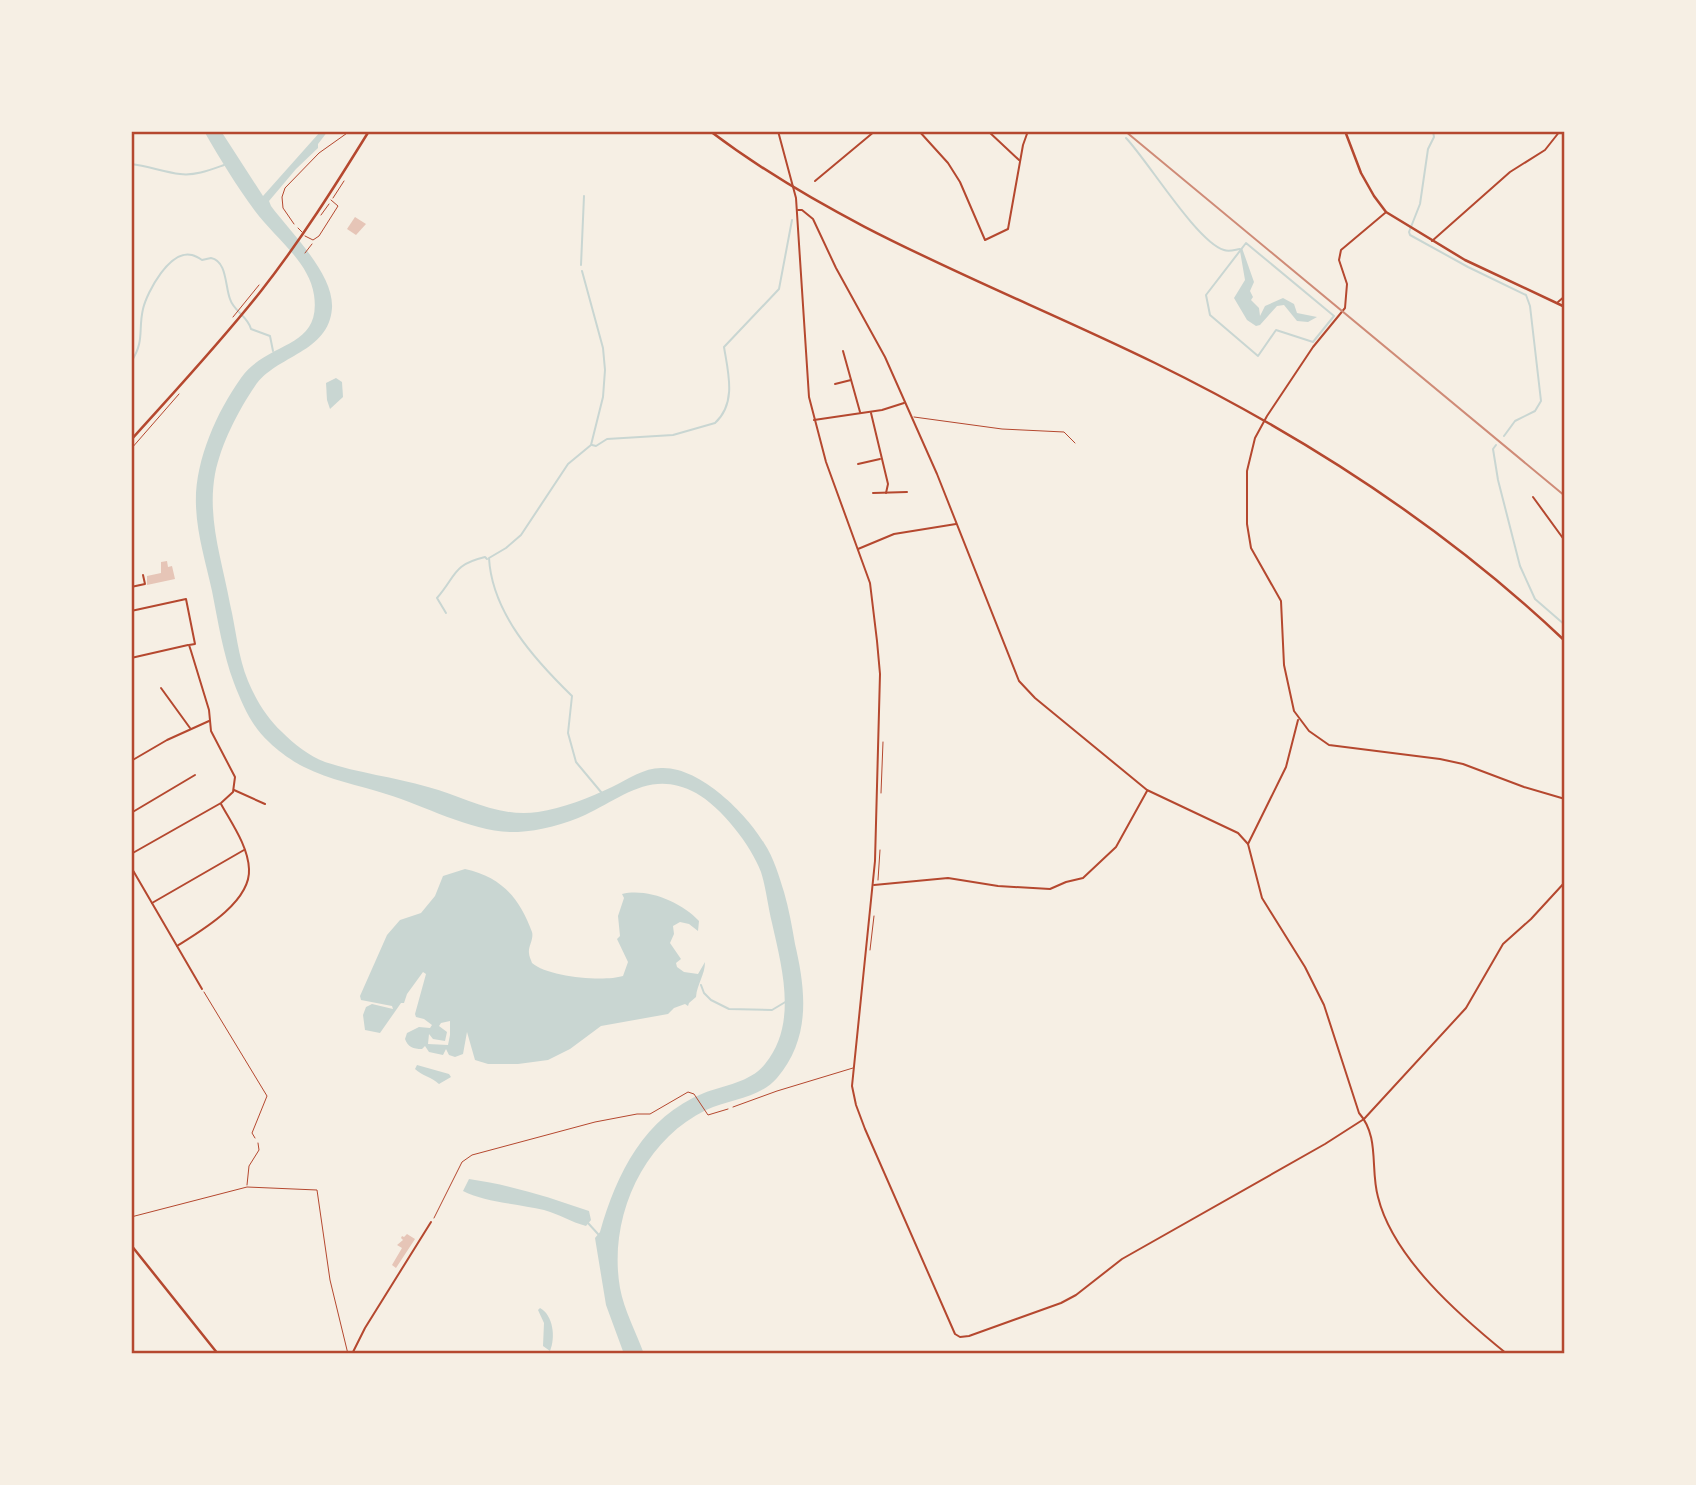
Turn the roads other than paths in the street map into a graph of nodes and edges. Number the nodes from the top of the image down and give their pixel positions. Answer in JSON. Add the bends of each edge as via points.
{"nodes":[{"id":1,"x":369,"y":131,"type":"edge"},
{"id":2,"x":710,"y":131,"type":"edge"},
{"id":3,"x":778,"y":131,"type":"edge"},
{"id":4,"x":874,"y":131,"type":"edge"},
{"id":5,"x":919,"y":131,"type":"edge"},
{"id":6,"x":988,"y":131,"type":"edge"},
{"id":7,"x":1028,"y":131,"type":"edge"},
{"id":8,"x":1345,"y":131,"type":"edge"},
{"id":9,"x":1560,"y":131,"type":"edge"},
{"id":10,"x":1020,"y":161,"type":"junction"},
{"id":11,"x":816,"y":181,"type":"dead end"},
{"id":12,"x":331,"y":200,"type":"road end"},
{"id":13,"x":798,"y":210,"type":"junction"},
{"id":14,"x":1386,"y":212,"type":"junction"},
{"id":15,"x":298,"y":228,"type":"road end"},
{"id":16,"x":1432,"y":241,"type":"junction"},
{"id":17,"x":1565,"y":296,"type":"edge"},
{"id":18,"x":1557,"y":303,"type":"junction"},
{"id":19,"x":1565,"y":307,"type":"edge"},
{"id":20,"x":843,"y":351,"type":"dead end"},
{"id":21,"x":852,"y":380,"type":"junction"},
{"id":22,"x":835,"y":384,"type":"dead end"},
{"id":23,"x":905,"y":402,"type":"junction"},
{"id":24,"x":870,"y":412,"type":"junction"},
{"id":25,"x":860,"y":413,"type":"junction"},
{"id":26,"x":911,"y":417,"type":"junction"},
{"id":27,"x":814,"y":420,"type":"junction"},
{"id":28,"x":131,"y":440,"type":"edge"},
{"id":29,"x":1075,"y":443,"type":"dead end"},
{"id":30,"x":881,"y":459,"type":"junction"},
{"id":31,"x":858,"y":464,"type":"dead end"},
{"id":32,"x":907,"y":492,"type":"dead end"},
{"id":33,"x":873,"y":493,"type":"dead end"},
{"id":34,"x":886,"y":493,"type":"junction"},
{"id":35,"x":1533,"y":497,"type":"dead end"},
{"id":36,"x":957,"y":524,"type":"junction"},
{"id":37,"x":1565,"y":541,"type":"edge"},
{"id":38,"x":858,"y":549,"type":"junction"},
{"id":39,"x":143,"y":575,"type":"dead end"},
{"id":40,"x":131,"y":587,"type":"edge"},
{"id":41,"x":131,"y":611,"type":"edge"},
{"id":42,"x":1565,"y":641,"type":"edge"},
{"id":43,"x":190,"y":645,"type":"junction"},
{"id":44,"x":131,"y":658,"type":"edge"},
{"id":45,"x":161,"y":688,"type":"dead end"},
{"id":46,"x":1299,"y":719,"type":"junction"},
{"id":47,"x":210,"y":720,"type":"junction"},
{"id":48,"x":191,"y":729,"type":"junction"},
{"id":49,"x":131,"y":761,"type":"edge"},
{"id":50,"x":195,"y":775,"type":"dead end"},
{"id":51,"x":233,"y":790,"type":"junction"},
{"id":52,"x":1147,"y":790,"type":"junction"},
{"id":53,"x":1565,"y":799,"type":"edge"},
{"id":54,"x":221,"y":803,"type":"junction"},
{"id":55,"x":265,"y":803,"type":"dead end"},
{"id":56,"x":131,"y":813,"type":"edge"},
{"id":57,"x":1248,"y":844,"type":"junction"},
{"id":58,"x":245,"y":850,"type":"junction"},
{"id":59,"x":131,"y":854,"type":"edge"},
{"id":60,"x":131,"y":867,"type":"edge"},
{"id":61,"x":1565,"y":882,"type":"edge"},
{"id":62,"x":874,"y":885,"type":"junction"},
{"id":63,"x":152,"y":903,"type":"junction"},
{"id":64,"x":177,"y":946,"type":"junction"},
{"id":65,"x":202,"y":989,"type":"road end"},
{"id":66,"x":853,"y":1068,"type":"junction"},
{"id":67,"x":733,"y":1107,"type":"road end"},
{"id":68,"x":1364,"y":1118,"type":"junction"},
{"id":69,"x":258,"y":1143,"type":"road end"},
{"id":70,"x":247,"y":1187,"type":"junction"},
{"id":71,"x":131,"y":1217,"type":"edge"},
{"id":72,"x":431,"y":1222,"type":"road end"},
{"id":73,"x":131,"y":1245,"type":"edge"},
{"id":74,"x":218,"y":1354,"type":"edge"},
{"id":75,"x":350,"y":1354,"type":"edge"},
{"id":76,"x":1507,"y":1354,"type":"edge"}],
"edges":[{"from":1,"to":28,"type":"main road","via":[[314,222]]},
{"from":2,"to":42,"type":"main road","via":[[785,182],[893,242],[1153,362],[1274,425],[1406,510],[1504,586]]},
{"from":3,"to":13,"type":"street"},
{"from":4,"to":11,"type":"street"},
{"from":5,"to":10,"type":"street","via":[[960,182],[985,240],[1008,229]]},
{"from":6,"to":10,"type":"street"},
{"from":7,"to":10,"type":"street"},
{"from":8,"to":14,"type":"main road","via":[[1361,173]]},
{"from":9,"to":16,"type":"street","via":[[1545,150],[1510,172]]},
{"from":12,"to":15,"type":"lane","via":[[338,206],[317,238],[309,239]]},
{"from":13,"to":23,"type":"street","via":[[813,219]]},
{"from":13,"to":27,"type":"street","via":[[807,384]]},
{"from":14,"to":16,"type":"main road"},
{"from":14,"to":46,"type":"street","via":[[1340,250],[1347,284],[1345,308],[1267,416],[1247,471],[1251,548],[1281,601],[1284,665]]},
{"from":16,"to":18,"type":"main road"},
{"from":17,"to":18,"type":"street"},
{"from":18,"to":19,"type":"main road"},
{"from":20,"to":21,"type":"street"},
{"from":21,"to":22,"type":"street"},
{"from":21,"to":25,"type":"street"},
{"from":23,"to":24,"type":"street"},
{"from":23,"to":26,"type":"street"},
{"from":24,"to":25,"type":"street"},
{"from":24,"to":30,"type":"street"},
{"from":25,"to":27,"type":"street"},
{"from":26,"to":29,"type":"lane","via":[[1064,432]]},
{"from":26,"to":36,"type":"street"},
{"from":27,"to":38,"type":"street"},
{"from":30,"to":31,"type":"street"},
{"from":30,"to":34,"type":"street"},
{"from":32,"to":34,"type":"street"},
{"from":33,"to":34,"type":"street"},
{"from":35,"to":37,"type":"street"},
{"from":36,"to":38,"type":"street","via":[[894,534]]},
{"from":36,"to":52,"type":"street","via":[[1019,681]]},
{"from":38,"to":62,"type":"street","via":[[872,590],[880,674]]},
{"from":39,"to":40,"type":"street","via":[[145,584]]},
{"from":41,"to":43,"type":"street","via":[[186,598],[195,644]]},
{"from":43,"to":44,"type":"street"},
{"from":43,"to":47,"type":"street"},
{"from":45,"to":48,"type":"street"},
{"from":46,"to":53,"type":"street","via":[[1329,745],[1463,764]]},
{"from":46,"to":57,"type":"street","via":[[1286,767]]},
{"from":47,"to":48,"type":"street"},
{"from":47,"to":51,"type":"street","via":[[211,731],[235,777]]},
{"from":48,"to":49,"type":"street"},
{"from":50,"to":56,"type":"street"},
{"from":51,"to":54,"type":"street"},
{"from":51,"to":55,"type":"street"},
{"from":52,"to":57,"type":"street","via":[[1238,834]]},
{"from":52,"to":62,"type":"street","via":[[1116,847],[1083,878],[1050,889],[948,878]]},
{"from":54,"to":58,"type":"street"},
{"from":54,"to":59,"type":"street"},
{"from":57,"to":68,"type":"street","via":[[1262,898],[1324,1005]]},
{"from":58,"to":63,"type":"street"},
{"from":58,"to":64,"type":"street","via":[[249,877],[238,898]]},
{"from":60,"to":63,"type":"street"},
{"from":61,"to":68,"type":"street","via":[[1503,944],[1466,1008]]},
{"from":62,"to":66,"type":"street"},
{"from":63,"to":64,"type":"street"},
{"from":64,"to":65,"type":"street"},
{"from":66,"to":67,"type":"lane"},
{"from":66,"to":68,"type":"street","via":[[853,1096],[865,1129],[952,1330],[960,1337],[1076,1295],[1122,1259]]},
{"from":68,"to":76,"type":"street","via":[[1373,1145],[1378,1197],[1397,1238],[1430,1283]]},
{"from":69,"to":70,"type":"lane","via":[[247,1171]]},
{"from":70,"to":71,"type":"lane"},
{"from":70,"to":75,"type":"lane","via":[[317,1190],[330,1280]]},
{"from":72,"to":75,"type":"street"},
{"from":73,"to":74,"type":"main road"}]}
